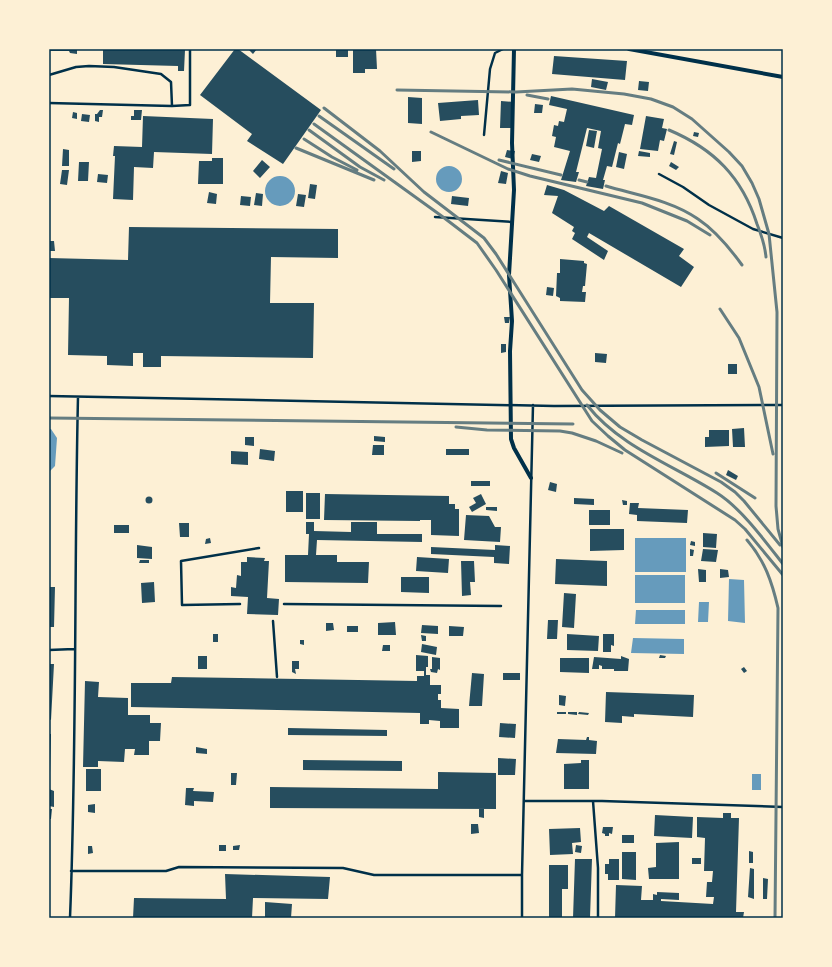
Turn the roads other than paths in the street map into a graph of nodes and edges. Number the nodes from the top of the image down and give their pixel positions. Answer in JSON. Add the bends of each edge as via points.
{"nodes":[{"id":1,"x":190,"y":49,"type":"edge"},
{"id":2,"x":503,"y":49,"type":"edge"},
{"id":3,"x":514,"y":49,"type":"edge"},
{"id":4,"x":629,"y":49,"type":"edge"},
{"id":5,"x":49,"y":75,"type":"edge"},
{"id":6,"x":783,"y":77,"type":"edge"},
{"id":7,"x":49,"y":102,"type":"edge"},
{"id":8,"x":172,"y":106,"type":"junction"},
{"id":9,"x":484,"y":135,"type":"dead end"},
{"id":10,"x":659,"y":174,"type":"dead end"},
{"id":11,"x":435,"y":216,"type":"dead end"},
{"id":12,"x":512,"y":222,"type":"junction"},
{"id":13,"x":783,"y":238,"type":"edge"},
{"id":14,"x":49,"y":396,"type":"edge"},
{"id":15,"x":78,"y":397,"type":"junction"},
{"id":16,"x":511,"y":405,"type":"junction"},
{"id":17,"x":533,"y":405,"type":"junction"},
{"id":18,"x":783,"y":406,"type":"edge"},
{"id":19,"x":531,"y":478,"type":"junction"},
{"id":20,"x":259,"y":548,"type":"dead end"},
{"id":21,"x":240,"y":604,"type":"dead end"},
{"id":22,"x":284,"y":604,"type":"dead end"},
{"id":23,"x":501,"y":606,"type":"dead end"},
{"id":24,"x":273,"y":621,"type":"dead end"},
{"id":25,"x":74,"y":649,"type":"junction"},
{"id":26,"x":49,"y":650,"type":"edge"},
{"id":27,"x":277,"y":677,"type":"dead end"},
{"id":28,"x":524,"y":801,"type":"junction"},
{"id":29,"x":593,"y":801,"type":"junction"},
{"id":30,"x":783,"y":807,"type":"edge"},
{"id":31,"x":72,"y":871,"type":"junction"},
{"id":32,"x":522,"y":875,"type":"junction"},
{"id":33,"x":70,"y":918,"type":"edge"},
{"id":34,"x":522,"y":918,"type":"edge"},
{"id":35,"x":598,"y":918,"type":"edge"}],
"edges":[{"from":1,"to":8,"type":"lane","via":[[190,105]]},
{"from":2,"to":9,"type":"lane","via":[[495,53],[490,69]]},
{"from":3,"to":12,"type":"street"},
{"from":4,"to":6,"type":"street"},
{"from":5,"to":8,"type":"lane","via":[[89,66],[161,74],[171,82]]},
{"from":7,"to":8,"type":"lane"},
{"from":10,"to":13,"type":"lane","via":[[753,229]]},
{"from":11,"to":12,"type":"lane"},
{"from":12,"to":16,"type":"street","via":[[509,275],[512,321]]},
{"from":14,"to":15,"type":"lane"},
{"from":15,"to":16,"type":"lane"},
{"from":15,"to":25,"type":"lane"},
{"from":16,"to":17,"type":"lane"},
{"from":16,"to":19,"type":"street","via":[[511,439]]},
{"from":17,"to":18,"type":"lane"},
{"from":17,"to":19,"type":"lane"},
{"from":19,"to":28,"type":"lane"},
{"from":20,"to":21,"type":"lane","via":[[181,561],[182,605]]},
{"from":22,"to":23,"type":"lane"},
{"from":24,"to":27,"type":"lane"},
{"from":25,"to":26,"type":"lane"},
{"from":25,"to":31,"type":"lane"},
{"from":28,"to":29,"type":"lane"},
{"from":28,"to":32,"type":"lane"},
{"from":29,"to":30,"type":"lane"},
{"from":29,"to":35,"type":"lane","via":[[598,868]]},
{"from":31,"to":32,"type":"lane","via":[[166,871],[179,867],[343,868],[374,875]]},
{"from":31,"to":33,"type":"lane"},
{"from":32,"to":34,"type":"lane"}]}
